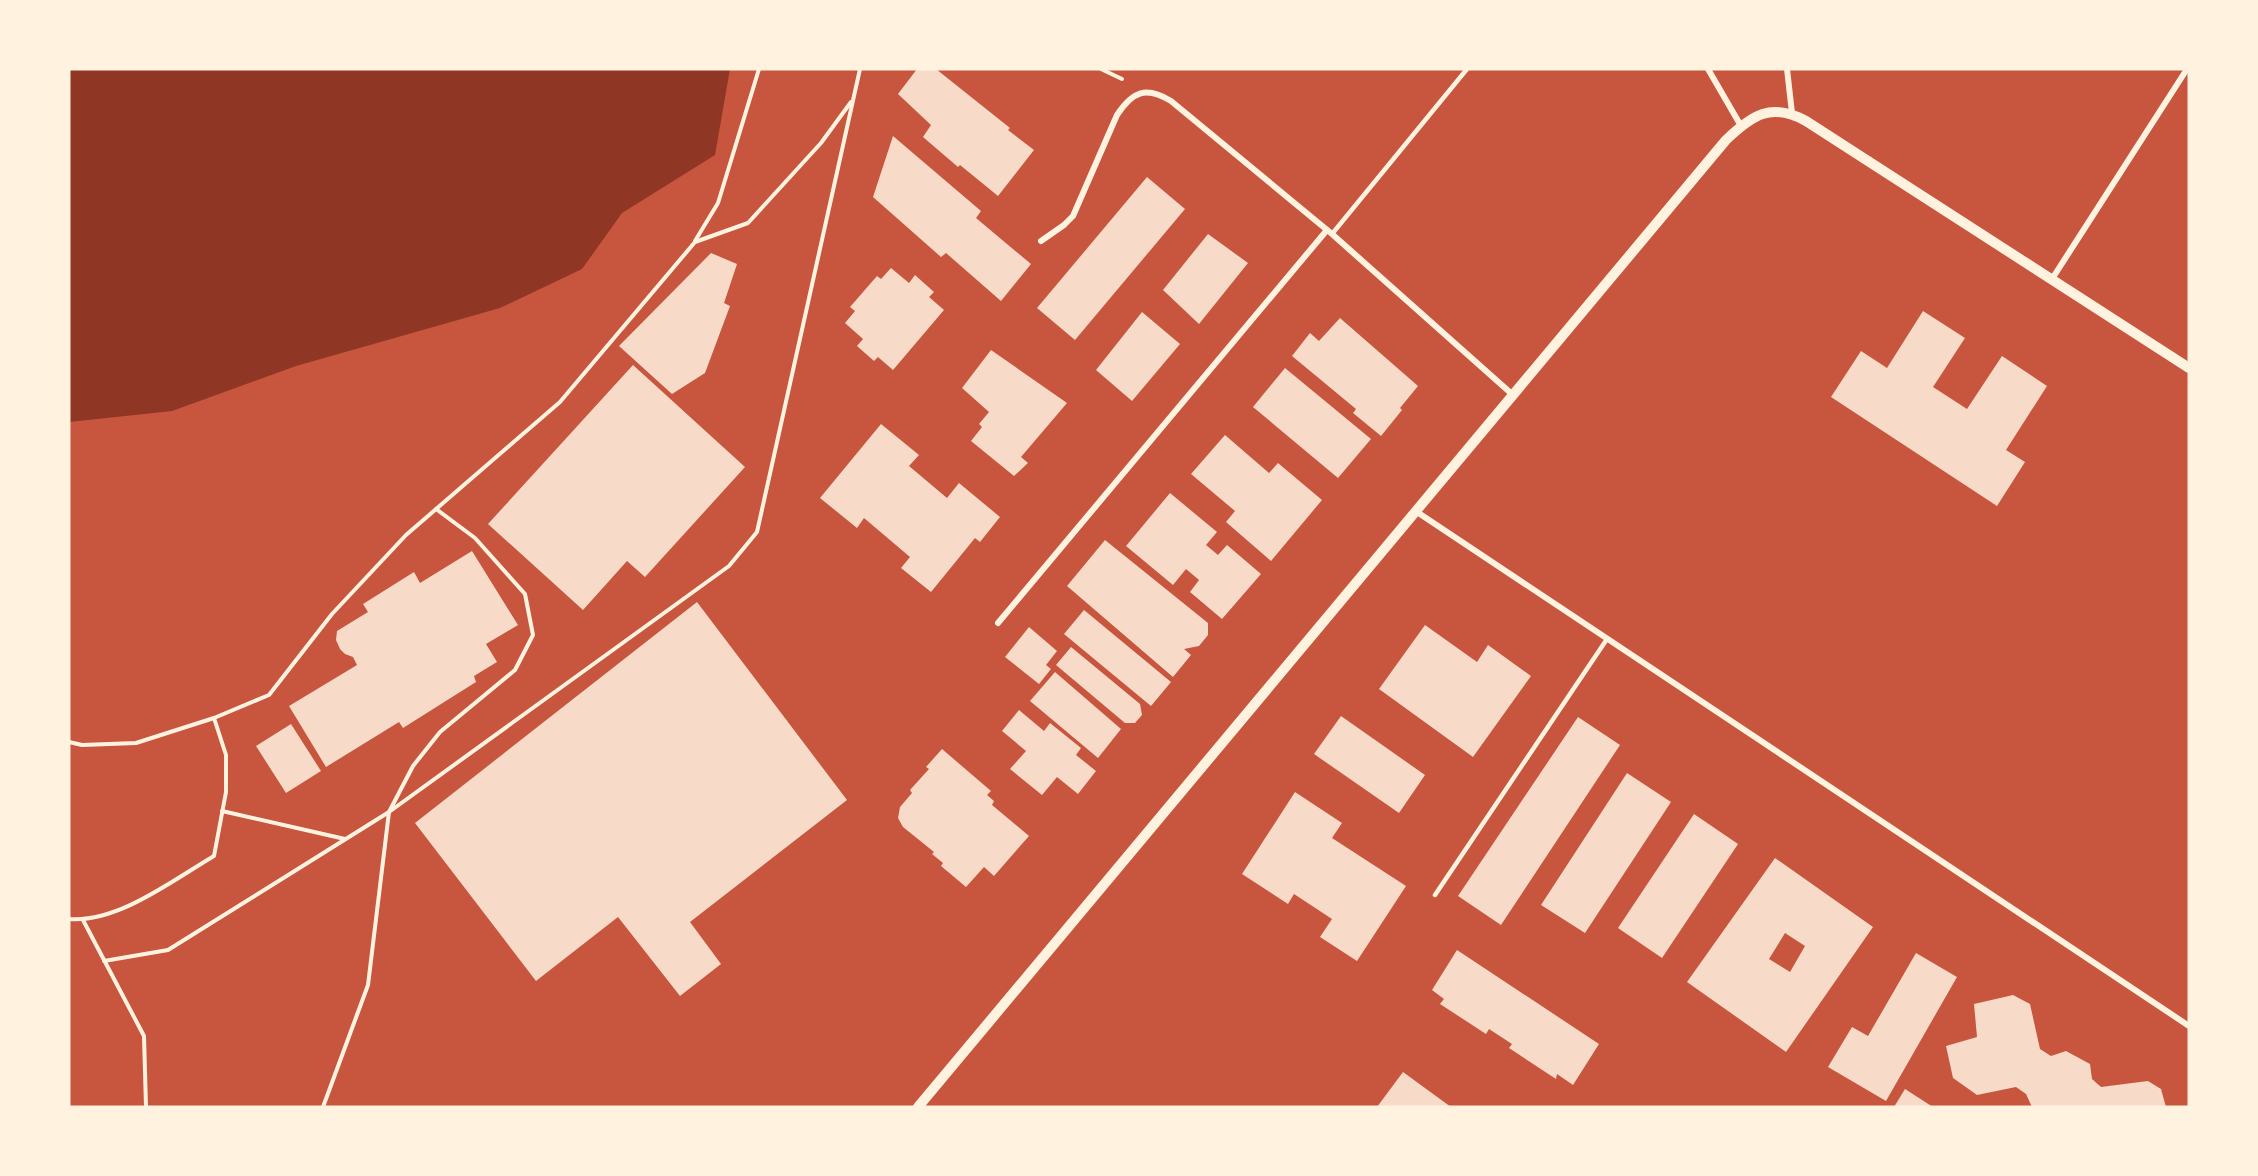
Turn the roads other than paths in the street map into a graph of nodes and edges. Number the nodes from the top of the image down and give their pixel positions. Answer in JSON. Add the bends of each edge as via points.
{"nodes":[{"id":1,"x":1467,"y":69,"type":"edge"},
{"id":2,"x":1708,"y":69,"type":"edge"},
{"id":3,"x":1787,"y":69,"type":"edge"},
{"id":4,"x":2187,"y":69,"type":"edge"},
{"id":5,"x":1792,"y":113,"type":"junction"},
{"id":6,"x":1741,"y":126,"type":"junction"},
{"id":7,"x":1330,"y":232,"type":"junction"},
{"id":8,"x":1041,"y":241,"type":"dead end"},
{"id":9,"x":2052,"y":279,"type":"junction"},
{"id":10,"x":2189,"y":368,"type":"edge"},
{"id":11,"x":1513,"y":395,"type":"junction"},
{"id":12,"x":1417,"y":512,"type":"junction"},
{"id":13,"x":998,"y":623,"type":"dead end"},
{"id":14,"x":1607,"y":639,"type":"junction"},
{"id":15,"x":1435,"y":895,"type":"dead end"},
{"id":16,"x":2189,"y":1026,"type":"edge"},
{"id":17,"x":918,"y":1107,"type":"edge"}],
"edges":[{"from":1,"to":7,"type":"lane"},
{"from":2,"to":6,"type":"street"},
{"from":3,"to":5,"type":"street"},
{"from":4,"to":9,"type":"street"},
{"from":5,"to":6,"type":"street","via":[[1768,112]]},
{"from":5,"to":9,"type":"street"},
{"from":6,"to":11,"type":"street"},
{"from":7,"to":8,"type":"street","via":[[1171,101],[1147,92],[1131,98],[1117,115],[1073,216]]},
{"from":7,"to":11,"type":"street"},
{"from":7,"to":13,"type":"street"},
{"from":9,"to":10,"type":"street"},
{"from":11,"to":12,"type":"street"},
{"from":12,"to":14,"type":"street"},
{"from":12,"to":17,"type":"street"},
{"from":14,"to":15,"type":"lane"},
{"from":14,"to":16,"type":"street"}]}
